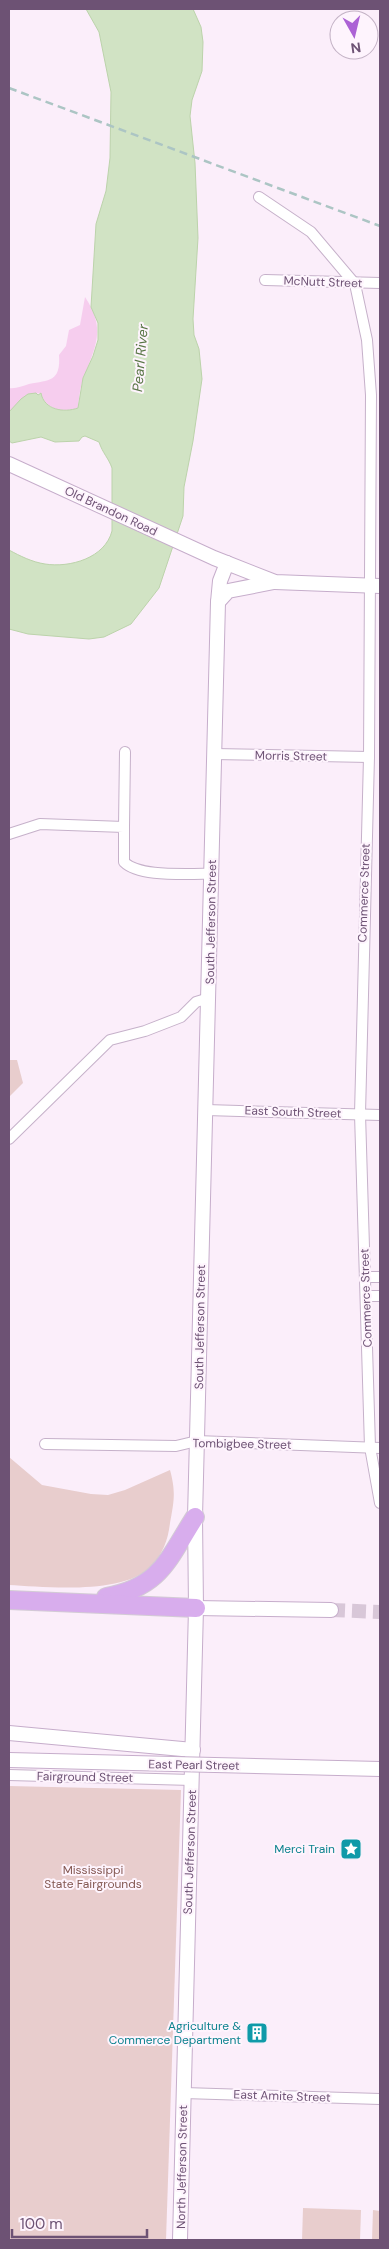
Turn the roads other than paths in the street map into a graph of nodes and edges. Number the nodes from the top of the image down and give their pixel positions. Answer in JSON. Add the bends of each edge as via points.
{"nodes":[{"id":1,"x":259,"y":197,"type":"dead end"},
{"id":2,"x":265,"y":280,"type":"dead end"},
{"id":3,"x":380,"y":283,"type":"edge"},
{"id":4,"x":355,"y":284,"type":"junction"},
{"id":5,"x":9,"y":464,"type":"edge"},
{"id":6,"x":227,"y":563,"type":"junction"},
{"id":7,"x":275,"y":582,"type":"junction"},
{"id":8,"x":374,"y":586,"type":"edge"},
{"id":9,"x":218,"y":602,"type":"junction"},
{"id":10,"x":125,"y":752,"type":"dead end"},
{"id":11,"x":214,"y":754,"type":"junction"},
{"id":12,"x":369,"y":757,"type":"junction"},
{"id":13,"x":124,"y":827,"type":"junction"},
{"id":14,"x":9,"y":834,"type":"edge"},
{"id":15,"x":212,"y":874,"type":"junction"},
{"id":16,"x":209,"y":998,"type":"junction"},
{"id":17,"x":206,"y":1110,"type":"junction"},
{"id":18,"x":360,"y":1114,"type":"junction"},
{"id":19,"x":380,"y":1115,"type":"edge"},
{"id":20,"x":9,"y":1139,"type":"edge"},
{"id":21,"x":365,"y":1277,"type":"junction"},
{"id":22,"x":380,"y":1277,"type":"edge"},
{"id":23,"x":366,"y":1296,"type":"junction"},
{"id":24,"x":380,"y":1296,"type":"edge"},
{"id":25,"x":197,"y":1441,"type":"junction"},
{"id":26,"x":45,"y":1444,"type":"dead end"},
{"id":27,"x":375,"y":1447,"type":"edge"},
{"id":28,"x":380,"y":1503,"type":"edge"},
{"id":29,"x":195,"y":1517,"type":"junction"},
{"id":30,"x":9,"y":1600,"type":"edge"},
{"id":31,"x":76,"y":1603,"type":"junction"},
{"id":32,"x":196,"y":1608,"type":"junction"},
{"id":33,"x":331,"y":1610,"type":"tunnel mouth"},
{"id":34,"x":9,"y":1733,"type":"edge"},
{"id":35,"x":193,"y":1750,"type":"junction"},
{"id":36,"x":9,"y":1760,"type":"edge"},
{"id":37,"x":380,"y":1769,"type":"edge"},
{"id":38,"x":9,"y":1775,"type":"edge"},
{"id":39,"x":192,"y":1780,"type":"junction"},
{"id":40,"x":184,"y":2093,"type":"junction"},
{"id":41,"x":380,"y":2099,"type":"edge"},
{"id":42,"x":180,"y":2240,"type":"edge"}],
"edges":[{"from":1,"to":4,"type":"street","via":[[311,232]]},
{"from":2,"to":4,"type":"street","name":"McNutt Street"},
{"from":3,"to":4,"type":"street","name":"McNutt Street"},
{"from":4,"to":8,"type":"street","name":"Commerce Street","via":[[367,340],[371,395]]},
{"from":5,"to":6,"type":"street","name":"Old Brandon Road"},
{"from":6,"to":7,"type":"street","name":"Old Brandon Road"},
{"from":6,"to":9,"type":"street","name":"South Jefferson Street","via":[[220,581]]},
{"from":7,"to":8,"type":"street"},
{"from":7,"to":9,"type":"street","via":[[228,591]]},
{"from":8,"to":12,"type":"street","name":"Commerce Street"},
{"from":9,"to":11,"type":"street","name":"South Jefferson Street"},
{"from":10,"to":13,"type":"street"},
{"from":11,"to":12,"type":"street","name":"Morris Street"},
{"from":11,"to":15,"type":"street","name":"South Jefferson Street"},
{"from":12,"to":18,"type":"street","name":"Commerce Street"},
{"from":13,"to":14,"type":"street","via":[[40,824]]},
{"from":13,"to":15,"type":"street","via":[[124,862],[129,867],[144,872]]},
{"from":15,"to":16,"type":"street","name":"South Jefferson Street"},
{"from":16,"to":17,"type":"street","name":"South Jefferson Street"},
{"from":16,"to":20,"type":"street","via":[[196,1002],[181,1017],[110,1040]]},
{"from":17,"to":18,"type":"street","name":"East South Street"},
{"from":17,"to":25,"type":"street","name":"South Jefferson Street"},
{"from":18,"to":19,"type":"street","name":"East South Street"},
{"from":18,"to":21,"type":"street","name":"Commerce Street"},
{"from":21,"to":22,"type":"street"},
{"from":21,"to":23,"type":"street","name":"Commerce Street"},
{"from":23,"to":24,"type":"street"},
{"from":23,"to":27,"type":"street","name":"Commerce Street"},
{"from":25,"to":26,"type":"street","name":"Tombigbee Street","via":[[176,1446]]},
{"from":25,"to":27,"type":"street","name":"Tombigbee Street"},
{"from":25,"to":29,"type":"street","name":"South Jefferson Street"},
{"from":27,"to":28,"type":"street","name":"Commerce Street"},
{"from":29,"to":31,"type":"highway","via":[[166,1566],[147,1583],[124,1594]]},
{"from":29,"to":32,"type":"street","name":"South Jefferson Street"},
{"from":30,"to":31,"type":"highway"},
{"from":31,"to":32,"type":"highway"},
{"from":32,"to":33,"type":"street"},
{"from":32,"to":35,"type":"street","name":"South Jefferson Street"},
{"from":34,"to":35,"type":"street"},
{"from":35,"to":39,"type":"street","name":"South Jefferson Street"},
{"from":36,"to":37,"type":"street","name":"East Pearl Street","bridge":true},
{"from":38,"to":39,"type":"street","name":"Fairground Street"},
{"from":39,"to":40,"type":"street","name":"South Jefferson Street"},
{"from":40,"to":41,"type":"street","name":"East Amite Street"},
{"from":40,"to":42,"type":"street","name":"North Jefferson Street"}]}
